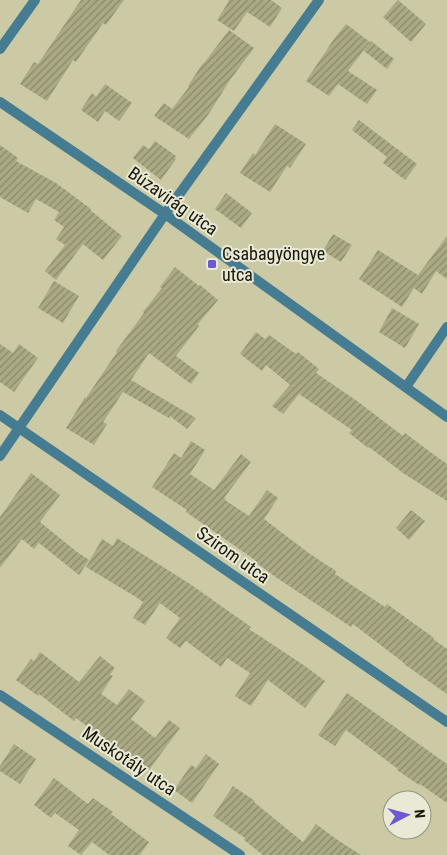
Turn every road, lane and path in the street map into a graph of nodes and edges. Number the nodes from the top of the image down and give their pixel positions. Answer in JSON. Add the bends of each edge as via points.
{"nodes":[{"id":1,"x":35,"y":0,"type":"edge"},
{"id":2,"x":319,"y":0,"type":"edge"},
{"id":3,"x":0,"y":49,"type":"edge"},
{"id":4,"x":0,"y":102,"type":"edge"},
{"id":5,"x":164,"y":214,"type":"junction"},
{"id":6,"x":447,"y":327,"type":"edge"},
{"id":7,"x":406,"y":388,"type":"junction"},
{"id":8,"x":0,"y":415,"type":"edge"},
{"id":9,"x":447,"y":417,"type":"edge"},
{"id":10,"x":20,"y":429,"type":"junction"},
{"id":11,"x":0,"y":456,"type":"edge"},
{"id":12,"x":0,"y":695,"type":"edge"},
{"id":13,"x":447,"y":722,"type":"edge"},
{"id":14,"x":240,"y":855,"type":"edge"}],
"edges":[{"from":1,"to":3,"type":"street"},
{"from":2,"to":5,"type":"street"},
{"from":4,"to":5,"type":"street","name":"Búzavirág utca"},
{"from":5,"to":7,"type":"street","name":"Búzavirág utca"},
{"from":5,"to":10,"type":"street"},
{"from":6,"to":7,"type":"street"},
{"from":7,"to":9,"type":"street","name":"Búzavirág utca"},
{"from":8,"to":10,"type":"street","name":"Szirom utca"},
{"from":10,"to":11,"type":"street"},
{"from":10,"to":13,"type":"street","name":"Szirom utca"},
{"from":12,"to":14,"type":"street","name":"Muskotály utca"}]}
